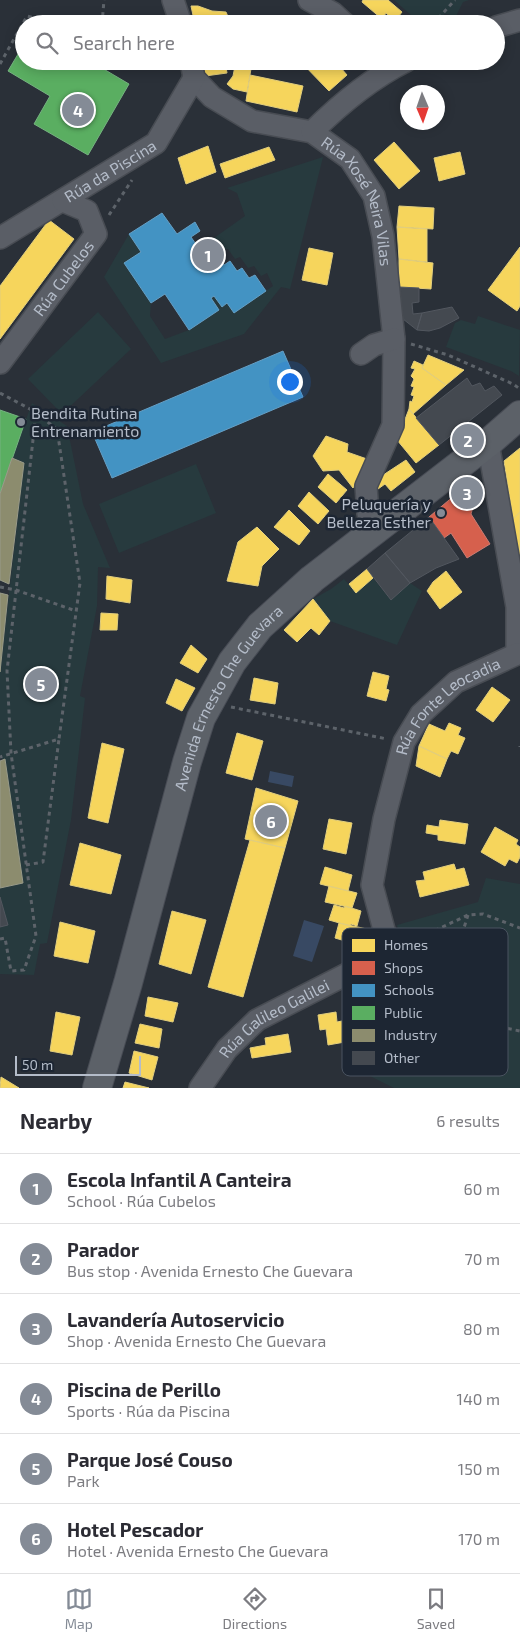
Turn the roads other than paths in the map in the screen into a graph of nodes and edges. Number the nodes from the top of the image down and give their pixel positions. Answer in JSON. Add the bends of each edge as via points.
{"nodes":[{"id":1,"x":173,"y":0,"type":"edge"},
{"id":2,"x":309,"y":0,"type":"edge"},
{"id":3,"x":341,"y":12,"type":"edge"},
{"id":4,"x":178,"y":15,"type":"edge"},
{"id":5,"x":520,"y":20,"type":"edge"},
{"id":6,"x":505,"y":24,"type":"edge"},
{"id":7,"x":192,"y":70,"type":"edge"},
{"id":8,"x":386,"y":70,"type":"edge"},
{"id":9,"x":312,"y":132,"type":"junction"},
{"id":10,"x":63,"y":201,"type":"junction"},
{"id":11,"x":0,"y":238,"type":"edge"},
{"id":12,"x":394,"y":339,"type":"junction"},
{"id":13,"x":361,"y":354,"type":"dead end"},
{"id":14,"x":0,"y":363,"type":"edge"},
{"id":15,"x":520,"y":415,"type":"edge"},
{"id":16,"x":488,"y":443,"type":"junction"},
{"id":17,"x":379,"y":527,"type":"junction"},
{"id":18,"x":519,"y":606,"type":"edge"},
{"id":19,"x":518,"y":655,"type":"edge"},
{"id":20,"x":390,"y":928,"type":"edge"},
{"id":21,"x":342,"y":977,"type":"edge"},
{"id":22,"x":97,"y":1088,"type":"edge"},
{"id":23,"x":200,"y":1088,"type":"edge"}],
"edges":[{"from":1,"to":4,"type":"street"},
{"from":2,"to":3,"type":"street"},
{"from":5,"to":6,"type":"street"},
{"from":7,"to":9,"type":"street","name":"Rúa Xosé Neira Vilas","via":[[212,97],[252,121]]},
{"from":7,"to":10,"type":"street","name":"Rúa da Piscina","via":[[156,144]]},
{"from":8,"to":9,"type":"street"},
{"from":9,"to":12,"type":"street","name":"Rúa Xosé Neira Vilas","via":[[350,159],[374,196],[383,236]]},
{"from":10,"to":11,"type":"street","name":"Rúa da Piscina"},
{"from":10,"to":14,"type":"street","name":"Rúa Cubelos","via":[[87,211],[96,234]]},
{"from":12,"to":13,"type":"street","via":[[374,345]]},
{"from":12,"to":17,"type":"street","name":"Rúa Xosé Neira Vilas","via":[[392,425],[366,486],[368,514]]},
{"from":15,"to":16,"type":"main road","name":"Avenida Ernesto Che Guevara"},
{"from":16,"to":17,"type":"main road","name":"Avenida Ernesto Che Guevara"},
{"from":16,"to":18,"type":"street","name":"Rúa Fonte Leocadia"},
{"from":17,"to":22,"type":"main road","name":"Avenida Ernesto Che Guevara","via":[[312,579],[260,626],[232,662],[209,702],[187,762]]},
{"from":18,"to":19,"type":"street","name":"Rúa Fonte Leocadia"},
{"from":19,"to":20,"type":"street","name":"Rúa Fonte Leocadia","via":[[456,682],[421,714],[404,742],[384,819],[372,885]]},
{"from":21,"to":23,"type":"street","name":"Rúa Galileo Galilei","via":[[257,1020],[228,1049]]}]}
